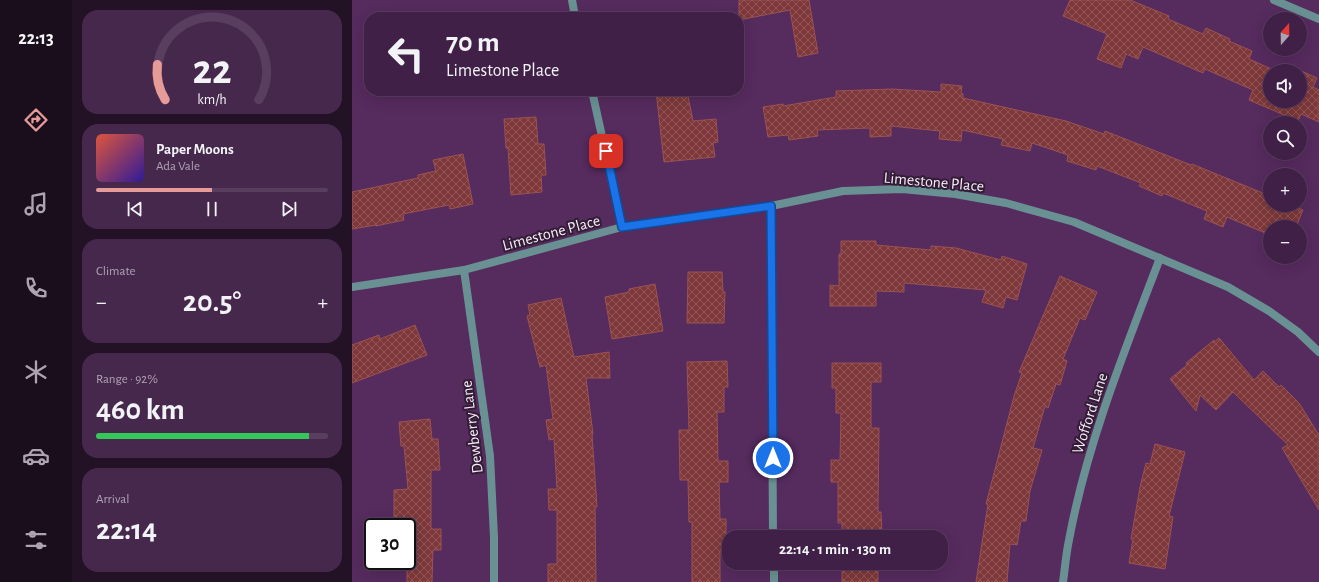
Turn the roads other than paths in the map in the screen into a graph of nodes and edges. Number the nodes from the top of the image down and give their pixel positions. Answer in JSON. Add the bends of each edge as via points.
{"nodes":[{"id":1,"x":572,"y":0,"type":"edge"},
{"id":2,"x":1274,"y":0,"type":"edge"},
{"id":3,"x":574,"y":12,"type":"edge"},
{"id":4,"x":1319,"y":19,"type":"edge"},
{"id":5,"x":593,"y":96,"type":"edge"},
{"id":6,"x":771,"y":206,"type":"junction"},
{"id":7,"x":622,"y":227,"type":"junction"},
{"id":8,"x":1160,"y":258,"type":"junction"},
{"id":9,"x":464,"y":270,"type":"junction"},
{"id":10,"x":352,"y":286,"type":"edge"},
{"id":11,"x":1319,"y":352,"type":"edge"},
{"id":12,"x":773,"y":530,"type":"edge"},
{"id":13,"x":774,"y":570,"type":"edge"},
{"id":14,"x":494,"y":582,"type":"edge"},
{"id":15,"x":774,"y":582,"type":"edge"},
{"id":16,"x":1063,"y":582,"type":"edge"}],
"edges":[{"from":1,"to":3,"type":"street"},
{"from":2,"to":4,"type":"street"},
{"from":5,"to":7,"type":"street"},
{"from":6,"to":7,"type":"street","name":"Limestone Place"},
{"from":6,"to":8,"type":"street","name":"Limestone Place","via":[[843,191],[902,189],[955,194],[1006,203],[1074,222]]},
{"from":6,"to":12,"type":"street"},
{"from":7,"to":9,"type":"street","name":"Limestone Place"},
{"from":8,"to":11,"type":"street","name":"Limestone Place","via":[[1228,287],[1269,311],[1298,332]]},
{"from":8,"to":16,"type":"street","name":"Wofford Lane","via":[[1109,393],[1081,484],[1068,541]]},
{"from":9,"to":10,"type":"street","name":"Limestone Place"},
{"from":9,"to":14,"type":"street","name":"Dewberry Lane","via":[[490,456]]},
{"from":13,"to":15,"type":"street"}]}
